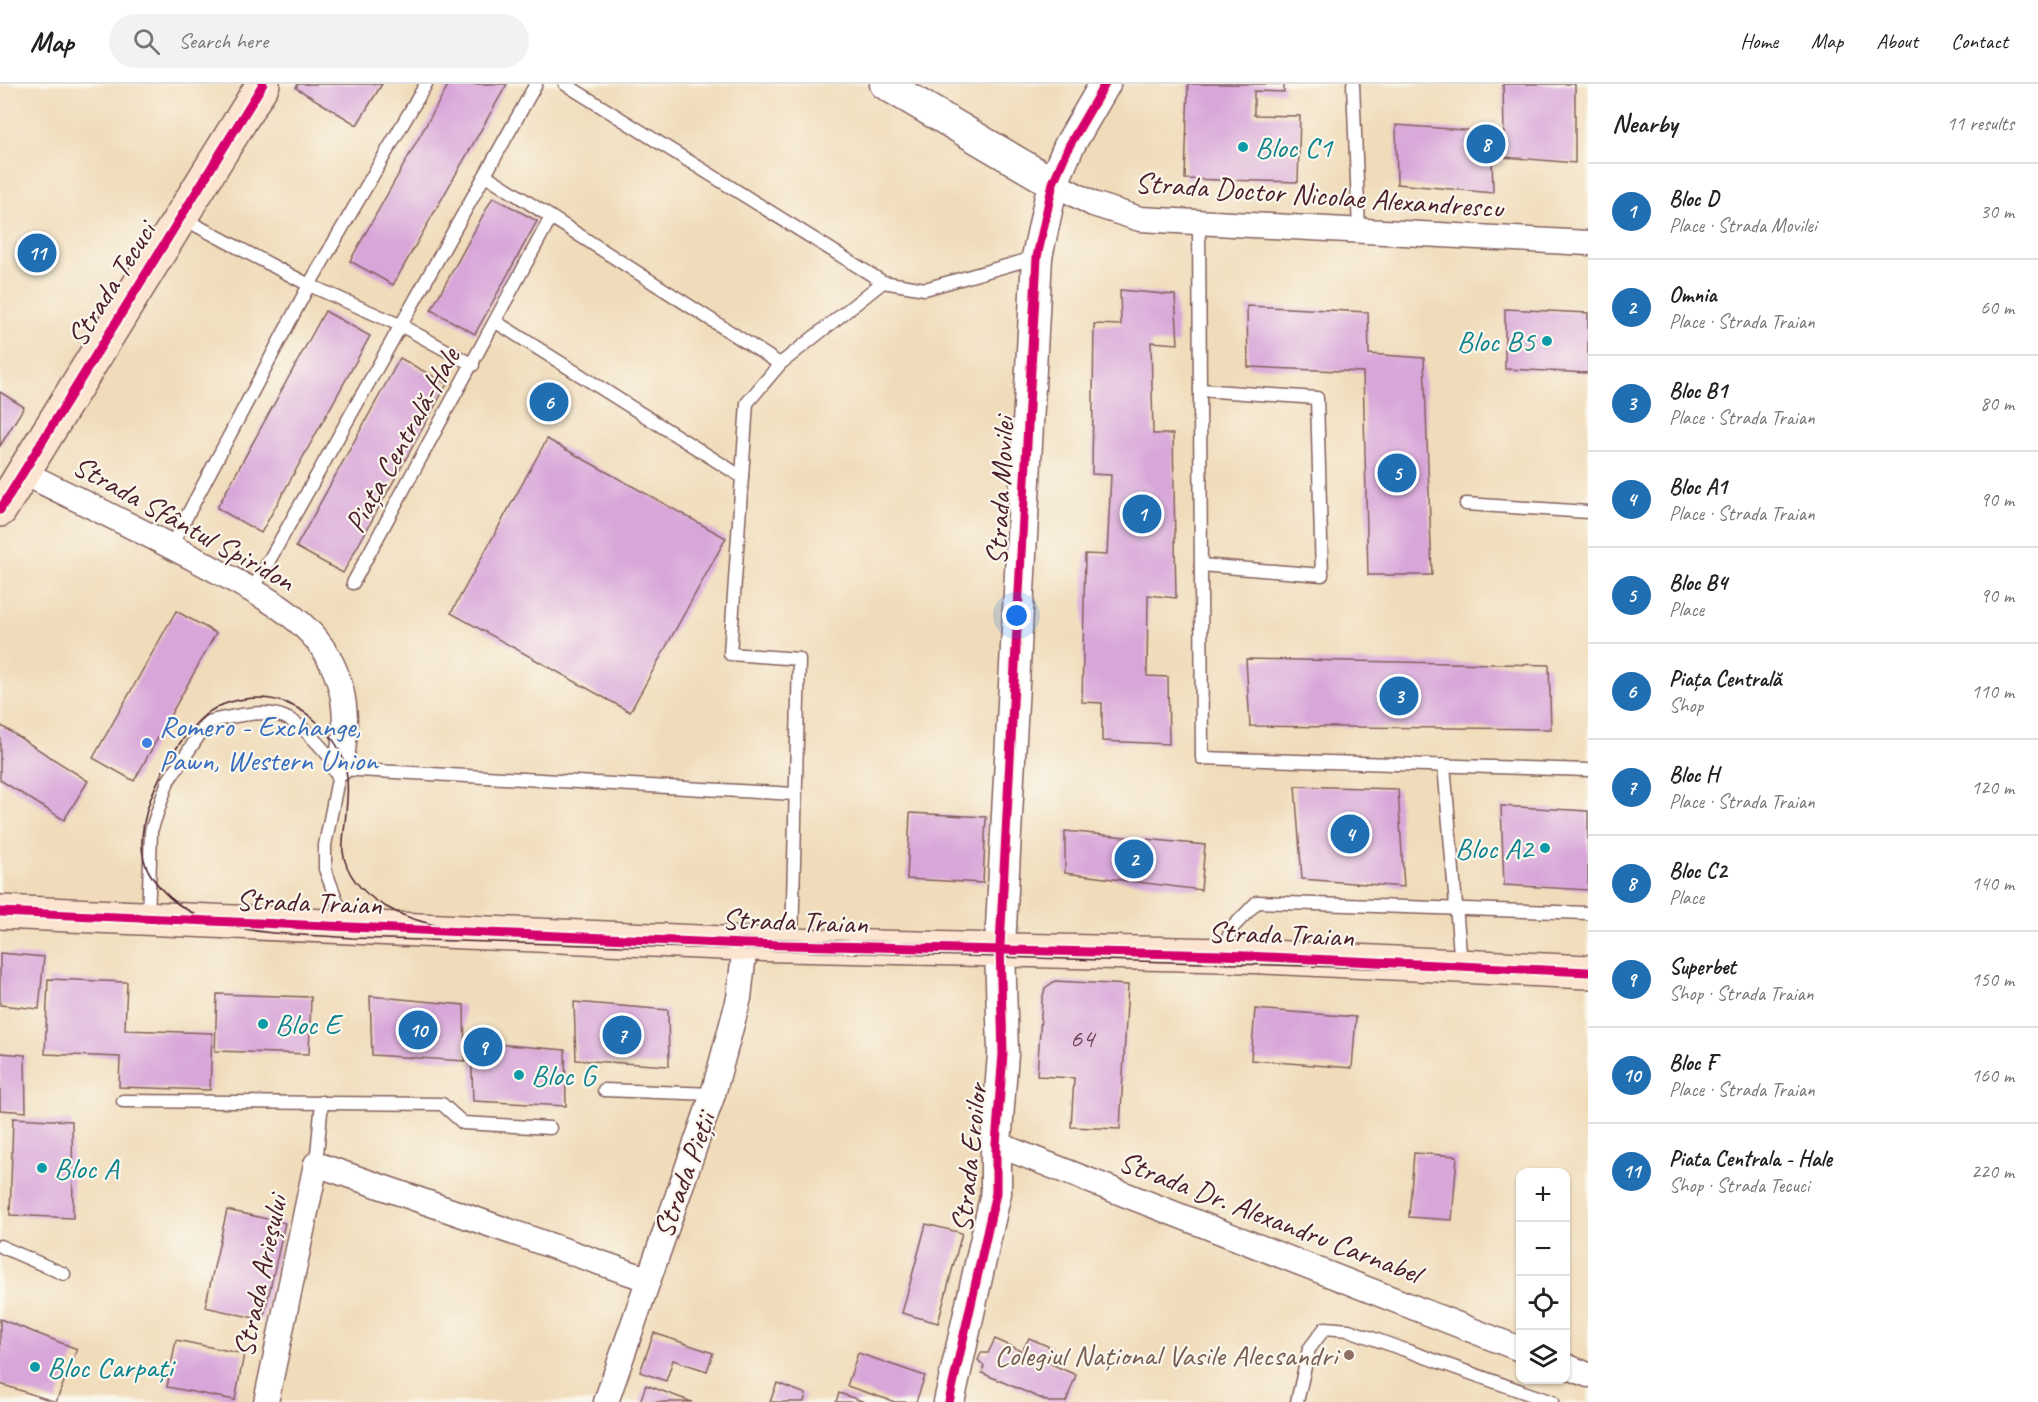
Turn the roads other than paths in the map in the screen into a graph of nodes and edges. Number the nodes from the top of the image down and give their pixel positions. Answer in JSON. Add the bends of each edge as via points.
{"nodes":[{"id":1,"x":263,"y":84,"type":"edge"},
{"id":2,"x":426,"y":84,"type":"edge"},
{"id":3,"x":536,"y":84,"type":"edge"},
{"id":4,"x":566,"y":84,"type":"edge"},
{"id":5,"x":885,"y":84,"type":"edge"},
{"id":6,"x":1106,"y":84,"type":"edge"},
{"id":7,"x":1353,"y":84,"type":"edge"},
{"id":8,"x":487,"y":176,"type":"junction"},
{"id":9,"x":1053,"y":183,"type":"junction"},
{"id":10,"x":181,"y":217,"type":"junction"},
{"id":11,"x":550,"y":219,"type":"junction"},
{"id":12,"x":1199,"y":221,"type":"junction"},
{"id":13,"x":1359,"y":230,"type":"junction"},
{"id":14,"x":1588,"y":243,"type":"edge"},
{"id":15,"x":1037,"y":257,"type":"junction"},
{"id":16,"x":883,"y":282,"type":"junction"},
{"id":17,"x":309,"y":285,"type":"junction"},
{"id":18,"x":496,"y":322,"type":"junction"},
{"id":19,"x":402,"y":326,"type":"junction"},
{"id":20,"x":780,"y":364,"type":"junction"},
{"id":21,"x":473,"y":365,"type":"junction"},
{"id":22,"x":1200,"y":390,"type":"junction"},
{"id":23,"x":24,"y":473,"type":"junction"},
{"id":24,"x":742,"y":477,"type":"junction"},
{"id":25,"x":1466,"y":504,"type":"dead end"},
{"id":26,"x":0,"y":510,"type":"edge"},
{"id":27,"x":1588,"y":512,"type":"edge"},
{"id":28,"x":171,"y":546,"type":"junction"},
{"id":29,"x":1201,"y":565,"type":"junction"},
{"id":30,"x":353,"y":583,"type":"dead end"},
{"id":31,"x":252,"y":591,"type":"junction"},
{"id":32,"x":1444,"y":765,"type":"junction"},
{"id":33,"x":340,"y":769,"type":"junction"},
{"id":34,"x":1588,"y":770,"type":"edge"},
{"id":35,"x":795,"y":794,"type":"junction"},
{"id":36,"x":1455,"y":909,"type":"junction"},
{"id":37,"x":0,"y":912,"type":"edge"},
{"id":38,"x":1588,"y":913,"type":"edge"},
{"id":39,"x":148,"y":920,"type":"junction"},
{"id":40,"x":347,"y":927,"type":"junction"},
{"id":41,"x":745,"y":944,"type":"junction"},
{"id":42,"x":792,"y":946,"type":"junction"},
{"id":43,"x":1000,"y":951,"type":"junction"},
{"id":44,"x":1223,"y":955,"type":"junction"},
{"id":45,"x":1461,"y":966,"type":"junction"},
{"id":46,"x":1588,"y":972,"type":"edge"},
{"id":47,"x":603,"y":1090,"type":"dead end"},
{"id":48,"x":713,"y":1094,"type":"junction"},
{"id":49,"x":123,"y":1101,"type":"dead end"},
{"id":50,"x":322,"y":1102,"type":"junction"},
{"id":51,"x":549,"y":1128,"type":"dead end"},
{"id":52,"x":996,"y":1144,"type":"junction"},
{"id":53,"x":316,"y":1164,"type":"junction"},
{"id":54,"x":0,"y":1246,"type":"edge"},
{"id":55,"x":64,"y":1274,"type":"dead end"},
{"id":56,"x":647,"y":1279,"type":"junction"},
{"id":57,"x":1516,"y":1346,"type":"edge"},
{"id":58,"x":1570,"y":1368,"type":"edge"},
{"id":59,"x":1588,"y":1375,"type":"edge"},
{"id":60,"x":266,"y":1402,"type":"edge"},
{"id":61,"x":606,"y":1402,"type":"edge"},
{"id":62,"x":950,"y":1402,"type":"edge"},
{"id":63,"x":1297,"y":1402,"type":"edge"},
{"id":64,"x":1552,"y":1402,"type":"edge"}],
"edges":[{"from":1,"to":10,"type":"main road","name":"Strada Tecuci"},
{"from":2,"to":17,"type":"lane"},
{"from":3,"to":8,"type":"lane"},
{"from":4,"to":16,"type":"lane"},
{"from":5,"to":9,"type":"street"},
{"from":6,"to":9,"type":"street","name":"Strada Movilei","via":[[1069,146]]},
{"from":7,"to":13,"type":"lane"},
{"from":8,"to":11,"type":"lane"},
{"from":8,"to":19,"type":"lane"},
{"from":9,"to":12,"type":"street","name":"Strada Doctor Nicolae Alexandrescu","via":[[1117,213],[1140,219]]},
{"from":9,"to":15,"type":"street","name":"Strada Movilei"},
{"from":10,"to":17,"type":"lane"},
{"from":10,"to":23,"type":"main road","name":"Strada Tecuci"},
{"from":11,"to":18,"type":"lane","name":"Piața Centrală-Hale"},
{"from":11,"to":20,"type":"lane"},
{"from":12,"to":13,"type":"street","name":"Strada Doctor Nicolae Alexandrescu"},
{"from":12,"to":22,"type":"lane"},
{"from":13,"to":14,"type":"street","name":"Strada Doctor Nicolae Alexandrescu"},
{"from":15,"to":16,"type":"lane","via":[[925,289]]},
{"from":15,"to":43,"type":"street","name":"Strada Movilei"},
{"from":16,"to":20,"type":"lane"},
{"from":17,"to":19,"type":"lane"},
{"from":17,"to":28,"type":"lane"},
{"from":18,"to":21,"type":"lane","name":"Piața Centrală-Hale"},
{"from":18,"to":24,"type":"lane"},
{"from":19,"to":21,"type":"lane"},
{"from":19,"to":31,"type":"lane"},
{"from":20,"to":24,"type":"lane","via":[[747,403]]},
{"from":21,"to":30,"type":"lane","name":"Piața Centrală-Hale"},
{"from":22,"to":29,"type":"lane"},
{"from":22,"to":29,"type":"lane","via":[[1317,398],[1322,575]]},
{"from":23,"to":26,"type":"main road","name":"Strada Tecuci"},
{"from":23,"to":28,"type":"street","name":"Strada Sfântul Spiridon"},
{"from":24,"to":35,"type":"lane","via":[[730,654],[799,659]]},
{"from":25,"to":27,"type":"lane"},
{"from":28,"to":31,"type":"street","name":"Strada Sfântul Spiridon"},
{"from":29,"to":32,"type":"lane","via":[[1202,758]]},
{"from":31,"to":33,"type":"street","name":"Strada Sfântul Spiridon","via":[[278,607],[319,643],[338,678],[347,721]]},
{"from":32,"to":34,"type":"lane"},
{"from":32,"to":36,"type":"lane"},
{"from":33,"to":35,"type":"lane"},
{"from":33,"to":39,"type":"lane","via":[[304,727],[272,711],[208,722],[168,781],[151,831]]},
{"from":33,"to":40,"type":"lane","via":[[325,844],[326,869]]},
{"from":35,"to":42,"type":"lane"},
{"from":36,"to":38,"type":"lane"},
{"from":36,"to":44,"type":"lane","via":[[1257,902],[1231,929]]},
{"from":36,"to":45,"type":"lane"},
{"from":37,"to":39,"type":"main road","name":"Strada Traian"},
{"from":39,"to":40,"type":"main road","name":"Strada Traian"},
{"from":40,"to":41,"type":"main road","name":"Strada Traian"},
{"from":41,"to":42,"type":"main road","name":"Strada Traian"},
{"from":41,"to":48,"type":"street","name":"Strada Pieții","via":[[739,998]]},
{"from":42,"to":43,"type":"main road","name":"Strada Traian"},
{"from":43,"to":44,"type":"main road","name":"Strada Traian"},
{"from":43,"to":52,"type":"street","name":"Strada Eroilor","via":[[1003,1054]]},
{"from":44,"to":45,"type":"main road","name":"Strada Traian"},
{"from":45,"to":46,"type":"main road","name":"Strada Traian"},
{"from":47,"to":48,"type":"lane"},
{"from":48,"to":56,"type":"street","name":"Strada Pieții"},
{"from":49,"to":50,"type":"lane"},
{"from":50,"to":51,"type":"lane","via":[[442,1104],[463,1123]]},
{"from":50,"to":53,"type":"lane"},
{"from":52,"to":57,"type":"street","name":"Strada Dr. Alexandru Carnabel"},
{"from":52,"to":62,"type":"street","name":"Strada Eroilor","via":[[996,1193]]},
{"from":53,"to":56,"type":"street"},
{"from":53,"to":60,"type":"street","name":"Strada Arieșului"},
{"from":54,"to":55,"type":"lane"},
{"from":56,"to":61,"type":"street","name":"Strada Pieții"},
{"from":58,"to":59,"type":"street"},
{"from":63,"to":64,"type":"lane","via":[[1308,1349],[1325,1328],[1349,1330]]}]}
